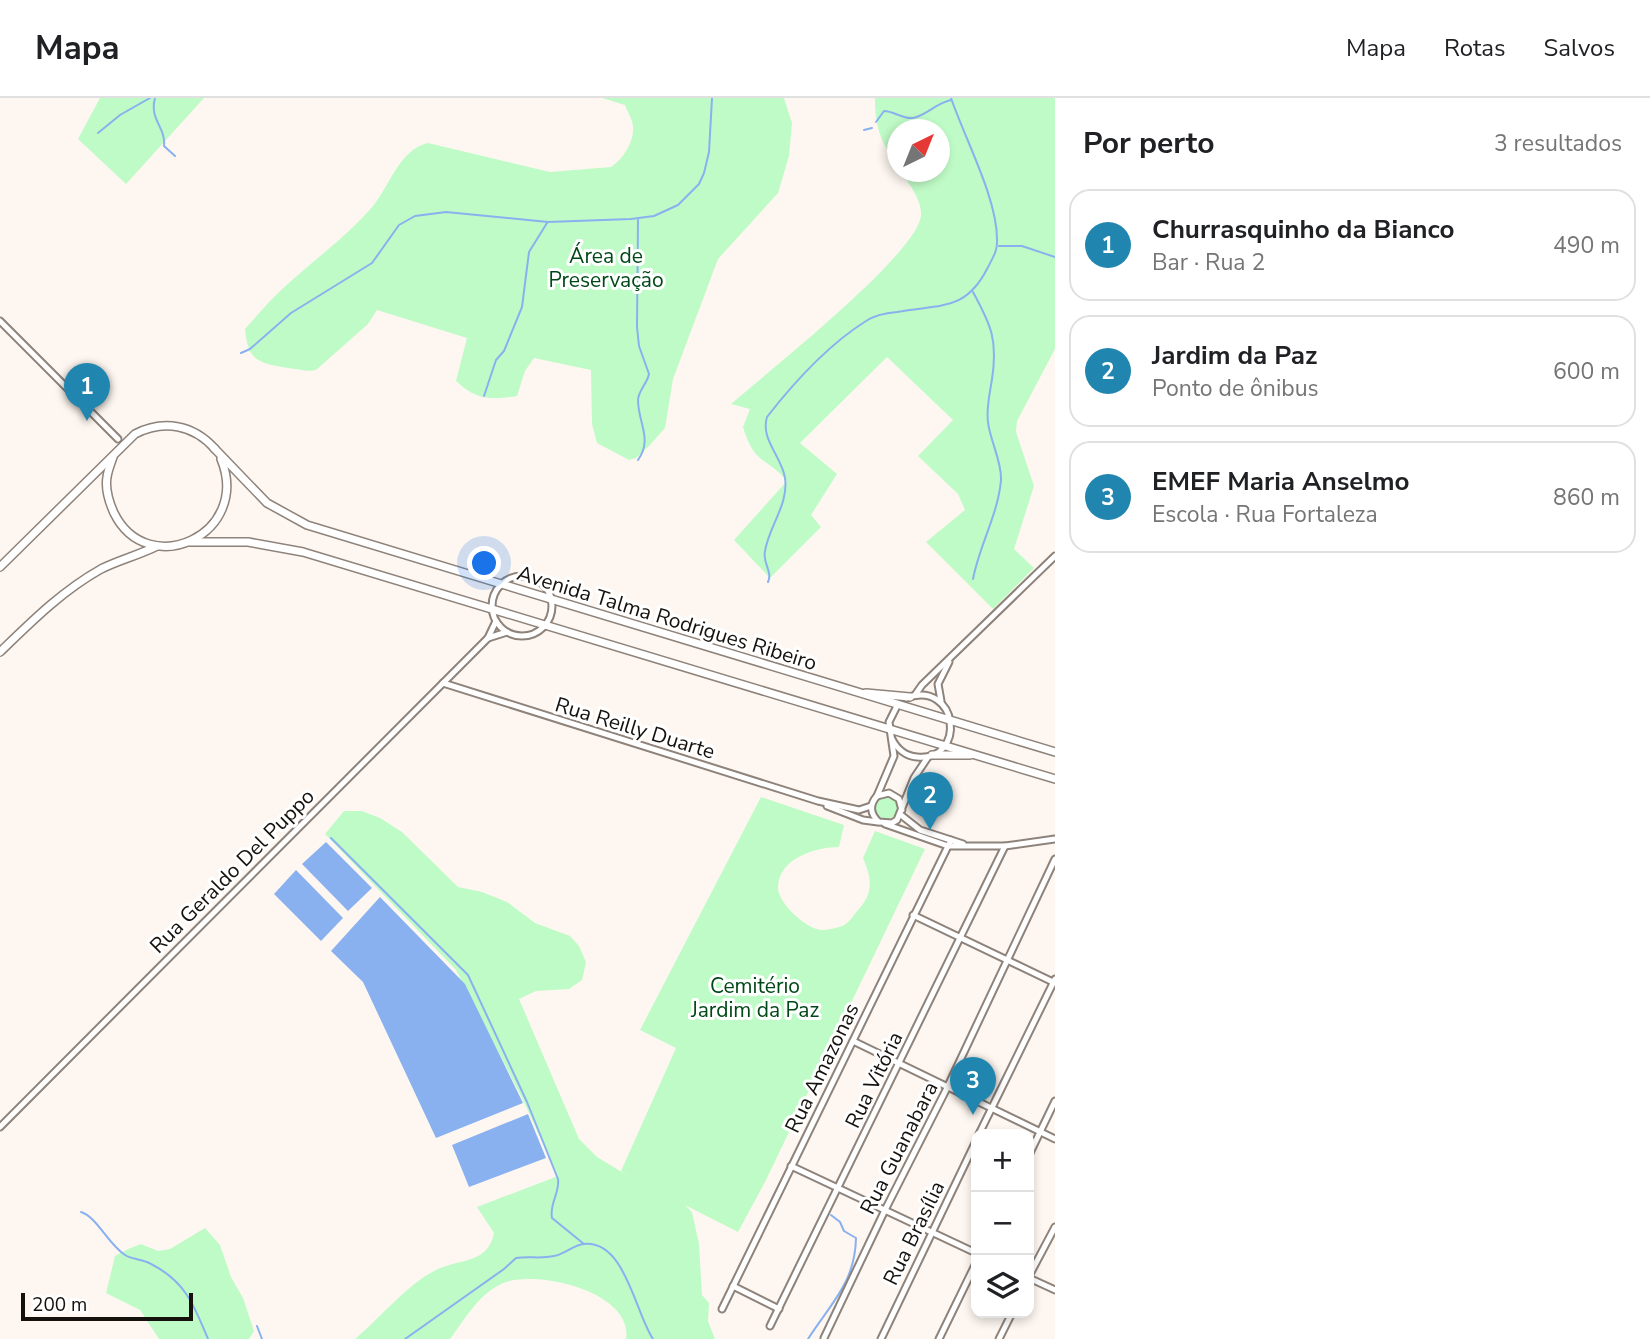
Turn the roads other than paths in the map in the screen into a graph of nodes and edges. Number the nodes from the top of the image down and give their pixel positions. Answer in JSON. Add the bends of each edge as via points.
{"nodes":[{"id":1,"x":0,"y":321,"type":"edge"},
{"id":2,"x":118,"y":439,"type":"dead end"},
{"id":3,"x":214,"y":448,"type":"junction"},
{"id":4,"x":113,"y":457,"type":"junction"},
{"id":5,"x":190,"y":542,"type":"junction"},
{"id":6,"x":157,"y":546,"type":"junction"},
{"id":7,"x":1055,"y":556,"type":"edge"},
{"id":8,"x":0,"y":566,"type":"edge"},
{"id":9,"x":499,"y":585,"type":"junction"},
{"id":10,"x":552,"y":601,"type":"junction"},
{"id":11,"x":492,"y":609,"type":"junction"},
{"id":12,"x":496,"y":621,"type":"junction"},
{"id":13,"x":545,"y":625,"type":"junction"},
{"id":14,"x":507,"y":632,"type":"junction"},
{"id":15,"x":488,"y":638,"type":"junction"},
{"id":16,"x":0,"y":652,"type":"edge"},
{"id":17,"x":952,"y":656,"type":"junction"},
{"id":18,"x":443,"y":683,"type":"junction"},
{"id":19,"x":856,"y":693,"type":"junction"},
{"id":20,"x":913,"y":696,"type":"junction"},
{"id":21,"x":897,"y":705,"type":"junction"},
{"id":22,"x":944,"y":707,"type":"junction"},
{"id":23,"x":951,"y":722,"type":"junction"},
{"id":24,"x":889,"y":729,"type":"junction"},
{"id":25,"x":892,"y":739,"type":"junction"},
{"id":26,"x":944,"y":746,"type":"junction"},
{"id":27,"x":1055,"y":752,"type":"edge"},
{"id":28,"x":974,"y":755,"type":"junction"},
{"id":29,"x":931,"y":756,"type":"junction"},
{"id":30,"x":1055,"y":779,"type":"edge"},
{"id":31,"x":877,"y":796,"type":"junction"},
{"id":32,"x":818,"y":801,"type":"junction"},
{"id":33,"x":871,"y":807,"type":"junction"},
{"id":34,"x":902,"y":813,"type":"junction"},
{"id":35,"x":882,"y":823,"type":"junction"},
{"id":36,"x":1055,"y":839,"type":"edge"},
{"id":37,"x":950,"y":843,"type":"junction"},
{"id":38,"x":1005,"y":846,"type":"junction"},
{"id":39,"x":1055,"y":859,"type":"edge"},
{"id":40,"x":913,"y":915,"type":"junction"},
{"id":41,"x":960,"y":939,"type":"junction"},
{"id":42,"x":1005,"y":961,"type":"junction"},
{"id":43,"x":1054,"y":981,"type":"edge"},
{"id":44,"x":853,"y":1041,"type":"junction"},
{"id":45,"x":900,"y":1064,"type":"junction"},
{"id":46,"x":947,"y":1088,"type":"junction"},
{"id":47,"x":1055,"y":1101,"type":"edge"},
{"id":48,"x":992,"y":1109,"type":"junction"},
{"id":49,"x":0,"y":1127,"type":"edge"},
{"id":50,"x":982,"y":1129,"type":"edge"},
{"id":51,"x":1040,"y":1132,"type":"junction"},
{"id":52,"x":1055,"y":1139,"type":"edge"},
{"id":53,"x":1034,"y":1145,"type":"edge"},
{"id":54,"x":971,"y":1151,"type":"edge"},
{"id":55,"x":792,"y":1166,"type":"junction"},
{"id":56,"x":839,"y":1188,"type":"junction"},
{"id":57,"x":885,"y":1210,"type":"junction"},
{"id":58,"x":1055,"y":1227,"type":"edge"},
{"id":59,"x":932,"y":1233,"type":"junction"},
{"id":60,"x":1048,"y":1240,"type":"junction"},
{"id":61,"x":1055,"y":1244,"type":"edge"},
{"id":62,"x":971,"y":1251,"type":"edge"},
{"id":63,"x":1034,"y":1267,"type":"edge"},
{"id":64,"x":971,"y":1274,"type":"edge"},
{"id":65,"x":1034,"y":1280,"type":"edge"},
{"id":66,"x":733,"y":1286,"type":"junction"},
{"id":67,"x":1055,"y":1290,"type":"edge"},
{"id":68,"x":722,"y":1309,"type":"dead end"},
{"id":69,"x":779,"y":1309,"type":"junction"},
{"id":70,"x":1010,"y":1318,"type":"edge"},
{"id":71,"x":770,"y":1326,"type":"dead end"},
{"id":72,"x":824,"y":1338,"type":"edge"},
{"id":73,"x":881,"y":1339,"type":"edge"},
{"id":74,"x":940,"y":1339,"type":"edge"},
{"id":75,"x":999,"y":1339,"type":"edge"}],
"edges":[{"from":1,"to":2,"type":"street"},
{"from":3,"to":4,"type":"main road","via":[[196,433],[165,425],[135,434]]},
{"from":3,"to":5,"type":"main road","via":[[226,473],[226,501],[213,526]]},
{"from":3,"to":9,"type":"main road","name":"Avenida Talma Rodrigues Ribeiro","via":[[254,491],[293,519]]},
{"from":4,"to":6,"type":"main road","via":[[106,478],[108,502],[118,522],[135,538]]},
{"from":4,"to":8,"type":"main road"},
{"from":5,"to":6,"type":"main road"},
{"from":5,"to":11,"type":"main road","name":"Avenida Talma Rodrigues Ribeiro","via":[[240,541],[289,548]]},
{"from":6,"to":16,"type":"main road","via":[[72,587]]},
{"from":7,"to":17,"type":"street"},
{"from":9,"to":10,"type":"main road","name":"Avenida Talma Rodrigues Ribeiro"},
{"from":9,"to":10,"type":"street","via":[[512,577],[532,577],[547,589]]},
{"from":9,"to":11,"type":"street"},
{"from":10,"to":13,"type":"street"},
{"from":10,"to":19,"type":"main road","name":"Avenida Talma Rodrigues Ribeiro"},
{"from":11,"to":12,"type":"street"},
{"from":11,"to":13,"type":"main road","name":"Avenida Talma Rodrigues Ribeiro"},
{"from":12,"to":14,"type":"street"},
{"from":12,"to":15,"type":"street","name":"Rua Geraldo Del Puppo"},
{"from":13,"to":14,"type":"street","name":"Rua Geraldo Del Puppo","via":[[525,636]]},
{"from":13,"to":24,"type":"main road","name":"Avenida Talma Rodrigues Ribeiro"},
{"from":14,"to":15,"type":"street","name":"Rua Geraldo Del Puppo"},
{"from":15,"to":18,"type":"street","name":"Rua Geraldo Del Puppo"},
{"from":17,"to":20,"type":"street"},
{"from":17,"to":22,"type":"street","via":[[938,684]]},
{"from":18,"to":32,"type":"street","name":"Rua Reilly Duarte"},
{"from":18,"to":49,"type":"street","name":"Rua Geraldo Del Puppo"},
{"from":19,"to":20,"type":"main road"},
{"from":19,"to":21,"type":"main road","name":"Avenida Talma Rodrigues Ribeiro"},
{"from":20,"to":21,"type":"street"},
{"from":20,"to":22,"type":"street","via":[[929,696]]},
{"from":21,"to":23,"type":"main road","name":"Avenida Talma Rodrigues Ribeiro"},
{"from":21,"to":24,"type":"street"},
{"from":22,"to":23,"type":"street"},
{"from":23,"to":26,"type":"street"},
{"from":23,"to":27,"type":"main road","name":"Avenida Talma Rodrigues Ribeiro"},
{"from":24,"to":25,"type":"street"},
{"from":24,"to":26,"type":"main road","name":"Avenida Talma Rodrigues Ribeiro"},
{"from":25,"to":29,"type":"street","via":[[907,755]]},
{"from":25,"to":31,"type":"street","via":[[893,763]]},
{"from":26,"to":28,"type":"main road","name":"Avenida Talma Rodrigues Ribeiro"},
{"from":26,"to":29,"type":"street"},
{"from":28,"to":29,"type":"main road"},
{"from":28,"to":30,"type":"main road","name":"Avenida Talma Rodrigues Ribeiro"},
{"from":29,"to":34,"type":"street","via":[[914,778]]},
{"from":31,"to":33,"type":"street"},
{"from":31,"to":34,"type":"street","via":[[894,795]]},
{"from":32,"to":33,"type":"street","name":"Rua Reilly Duarte","via":[[859,810]]},
{"from":32,"to":35,"type":"street","name":"Rua Reilly Duarte"},
{"from":33,"to":35,"type":"street"},
{"from":34,"to":35,"type":"street","via":[[897,820]]},
{"from":34,"to":37,"type":"street","name":"Rua Reilly Duarte","via":[[920,830]]},
{"from":35,"to":37,"type":"street","name":"Rua Reilly Duarte"},
{"from":36,"to":38,"type":"street","name":"Rua Reilly Duarte"},
{"from":37,"to":38,"type":"street","name":"Rua Reilly Duarte"},
{"from":37,"to":40,"type":"street","name":"Rua Amazonas"},
{"from":38,"to":41,"type":"street","name":"Rua Vitória"},
{"from":39,"to":42,"type":"street","name":"Rua Guanabara"},
{"from":40,"to":41,"type":"street"},
{"from":40,"to":44,"type":"street","name":"Rua Amazonas"},
{"from":41,"to":42,"type":"street"},
{"from":41,"to":45,"type":"street","name":"Rua Vitória"},
{"from":42,"to":43,"type":"street"},
{"from":42,"to":46,"type":"street","name":"Rua Guanabara"},
{"from":43,"to":48,"type":"street"},
{"from":44,"to":45,"type":"street"},
{"from":44,"to":55,"type":"street","name":"Rua Amazonas"},
{"from":45,"to":46,"type":"street"},
{"from":45,"to":56,"type":"street","name":"Rua Vitória"},
{"from":46,"to":48,"type":"street"},
{"from":46,"to":57,"type":"street","name":"Rua Guanabara"},
{"from":47,"to":51,"type":"street"},
{"from":48,"to":50,"type":"street"},
{"from":48,"to":51,"type":"street"},
{"from":51,"to":52,"type":"street"},
{"from":51,"to":53,"type":"street"},
{"from":54,"to":59,"type":"street","name":"Rua Brasília"},
{"from":55,"to":56,"type":"street"},
{"from":55,"to":66,"type":"street","name":"Rua Amazonas"},
{"from":56,"to":57,"type":"street"},
{"from":56,"to":69,"type":"street","name":"Rua Vitória"},
{"from":57,"to":59,"type":"street"},
{"from":57,"to":72,"type":"street","name":"Rua Guanabara"},
{"from":58,"to":60,"type":"street"},
{"from":59,"to":62,"type":"street"},
{"from":59,"to":73,"type":"street","name":"Rua Brasília"},
{"from":60,"to":61,"type":"street"},
{"from":60,"to":63,"type":"street"},
{"from":64,"to":74,"type":"street"},
{"from":65,"to":67,"type":"street"},
{"from":66,"to":68,"type":"street","name":"Rua Amazonas"},
{"from":66,"to":69,"type":"street"},
{"from":69,"to":71,"type":"street","name":"Rua Vitória"},
{"from":70,"to":75,"type":"street"}]}
